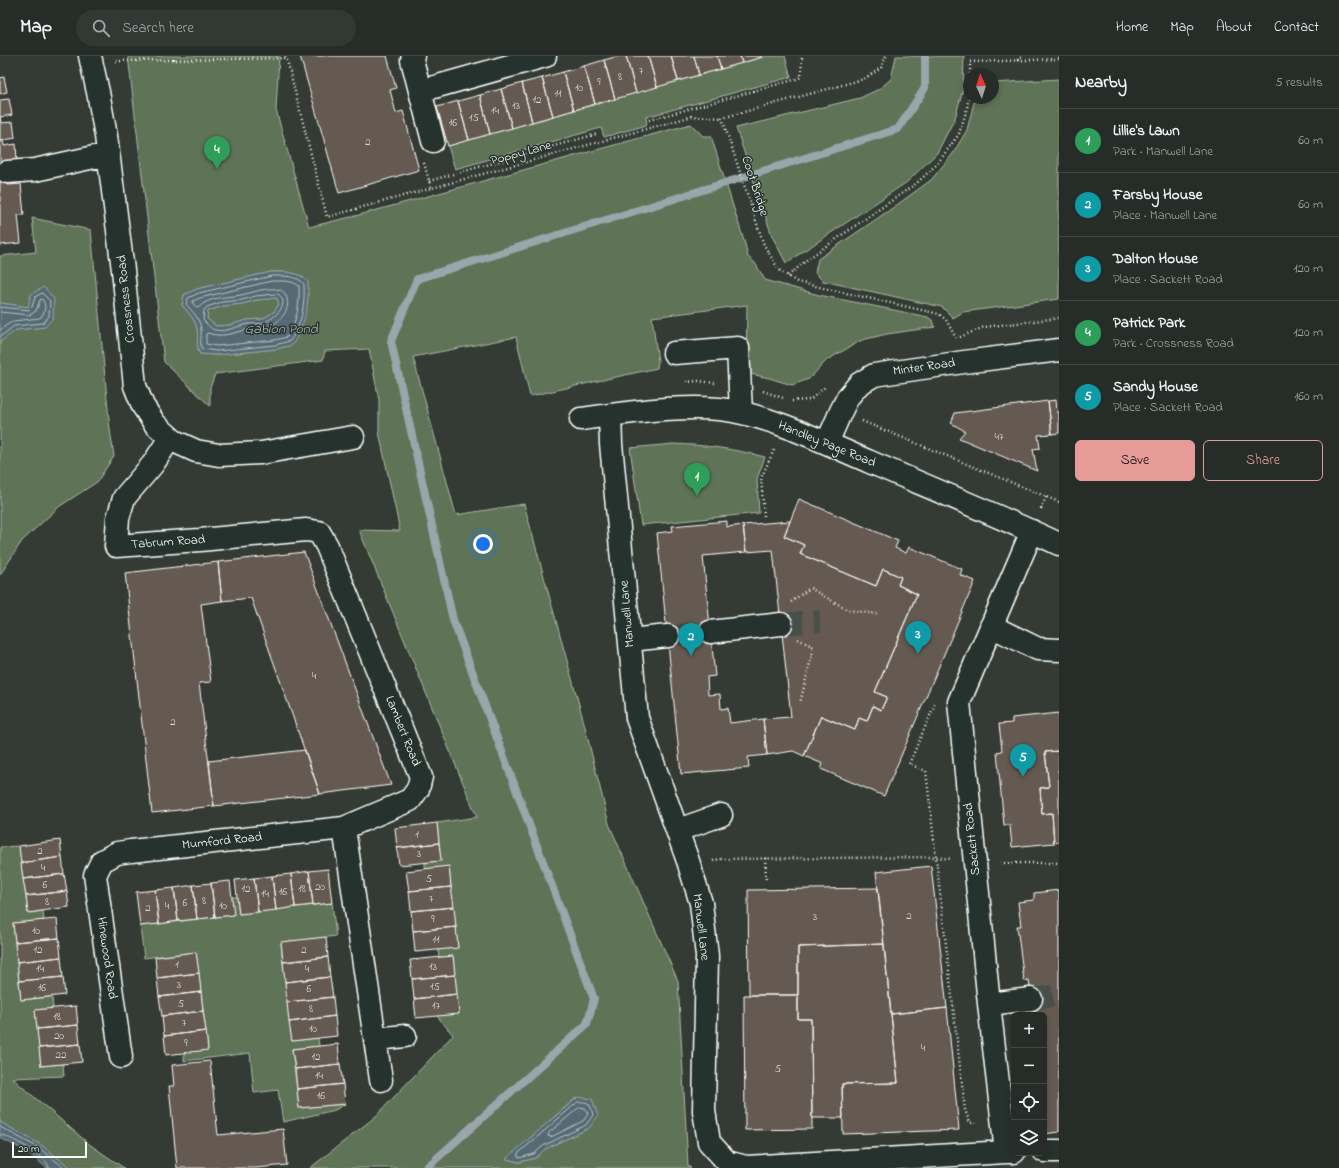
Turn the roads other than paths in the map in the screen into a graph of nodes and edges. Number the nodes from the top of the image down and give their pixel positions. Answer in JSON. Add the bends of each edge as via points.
{"nodes":[{"id":1,"x":90,"y":56,"type":"edge"},
{"id":2,"x":412,"y":56,"type":"edge"},
{"id":3,"x":545,"y":56,"type":"edge"},
{"id":4,"x":420,"y":91,"type":"junction"},
{"id":5,"x":433,"y":141,"type":"dead end"},
{"id":6,"x":108,"y":154,"type":"junction"},
{"id":7,"x":7,"y":172,"type":"dead end"},
{"id":8,"x":1059,"y":350,"type":"edge"},
{"id":9,"x":674,"y":353,"type":"dead end"},
{"id":10,"x":740,"y":412,"type":"junction"},
{"id":11,"x":610,"y":415,"type":"junction"},
{"id":12,"x":581,"y":419,"type":"dead end"},
{"id":13,"x":353,"y":437,"type":"dead end"},
{"id":14,"x":170,"y":438,"type":"junction"},
{"id":15,"x":827,"y":443,"type":"junction"},
{"id":16,"x":1032,"y":531,"type":"junction"},
{"id":17,"x":320,"y":532,"type":"joint"},
{"id":18,"x":1059,"y":544,"type":"edge"},
{"id":19,"x":787,"y":622,"type":"tunnel mouth"},
{"id":20,"x":991,"y":626,"type":"junction"},
{"id":21,"x":710,"y":632,"type":"tunnel mouth"},
{"id":22,"x":668,"y":636,"type":"tunnel mouth"},
{"id":23,"x":630,"y":640,"type":"junction"},
{"id":24,"x":1059,"y":650,"type":"edge"},
{"id":25,"x":721,"y":814,"type":"dead end"},
{"id":26,"x":344,"y":828,"type":"junction"},
{"id":27,"x":678,"y":830,"type":"junction"},
{"id":28,"x":102,"y":861,"type":"joint"},
{"id":29,"x":1031,"y":999,"type":"tunnel mouth"},
{"id":30,"x":989,"y":1004,"type":"junction"},
{"id":31,"x":405,"y":1036,"type":"dead end"},
{"id":32,"x":376,"y":1039,"type":"junction"},
{"id":33,"x":121,"y":1057,"type":"dead end"},
{"id":34,"x":381,"y":1080,"type":"dead end"},
{"id":35,"x":1047,"y":1151,"type":"edge"},
{"id":36,"x":1059,"y":1151,"type":"edge"},
{"id":37,"x":1010,"y":1152,"type":"edge"}],
"edges":[{"from":1,"to":6,"type":"street","name":"Crossness Road"},
{"from":2,"to":4,"type":"street"},
{"from":3,"to":4,"type":"street"},
{"from":4,"to":5,"type":"street"},
{"from":6,"to":7,"type":"street","via":[[35,170]]},
{"from":6,"to":14,"type":"street","name":"Crossness Road","via":[[135,386],[143,406],[155,424]]},
{"from":8,"to":15,"type":"street","name":"Minter Road","via":[[874,375],[859,384],[848,397]]},
{"from":9,"to":10,"type":"street","via":[[738,348]]},
{"from":10,"to":11,"type":"street","name":"Handley Page Road","via":[[682,409]]},
{"from":10,"to":15,"type":"street","name":"Handley Page Road"},
{"from":11,"to":12,"type":"street","name":"Handley Page Road"},
{"from":11,"to":23,"type":"street","name":"Manwell Lane"},
{"from":13,"to":14,"type":"street","name":"Crossness Road","via":[[261,453],[219,455],[196,451]]},
{"from":14,"to":17,"type":"street","name":"Tabrum Road","via":[[153,464],[124,498],[118,518],[116,546],[306,530]]},
{"from":15,"to":16,"type":"street","name":"Handley Page Road"},
{"from":16,"to":18,"type":"street","name":"Handley Page Road"},
{"from":16,"to":20,"type":"street","name":"Sackett Road"},
{"from":17,"to":26,"type":"street","name":"Lambert Road","via":[[421,777],[418,789],[410,800]]},
{"from":19,"to":21,"type":"street"},
{"from":20,"to":24,"type":"street","via":[[1038,649]]},
{"from":20,"to":30,"type":"street","name":"Sackett Road","via":[[958,702]]},
{"from":22,"to":23,"type":"street"},
{"from":23,"to":27,"type":"street","name":"Manwell Lane","via":[[637,718]]},
{"from":25,"to":27,"type":"street"},
{"from":26,"to":28,"type":"street","name":"Mumford Road","via":[[131,851],[117,853]]},
{"from":26,"to":32,"type":"street"},
{"from":27,"to":37,"type":"street","name":"Manwell Lane","via":[[701,903],[707,956],[704,1111],[709,1142],[727,1162],[746,1167]]},
{"from":28,"to":33,"type":"street","name":"Hinewood Road","via":[[94,875]]},
{"from":29,"to":30,"type":"street"},
{"from":30,"to":37,"type":"street","name":"Sackett Road"},
{"from":31,"to":32,"type":"street"},
{"from":32,"to":34,"type":"street"},
{"from":35,"to":36,"type":"street"}]}
